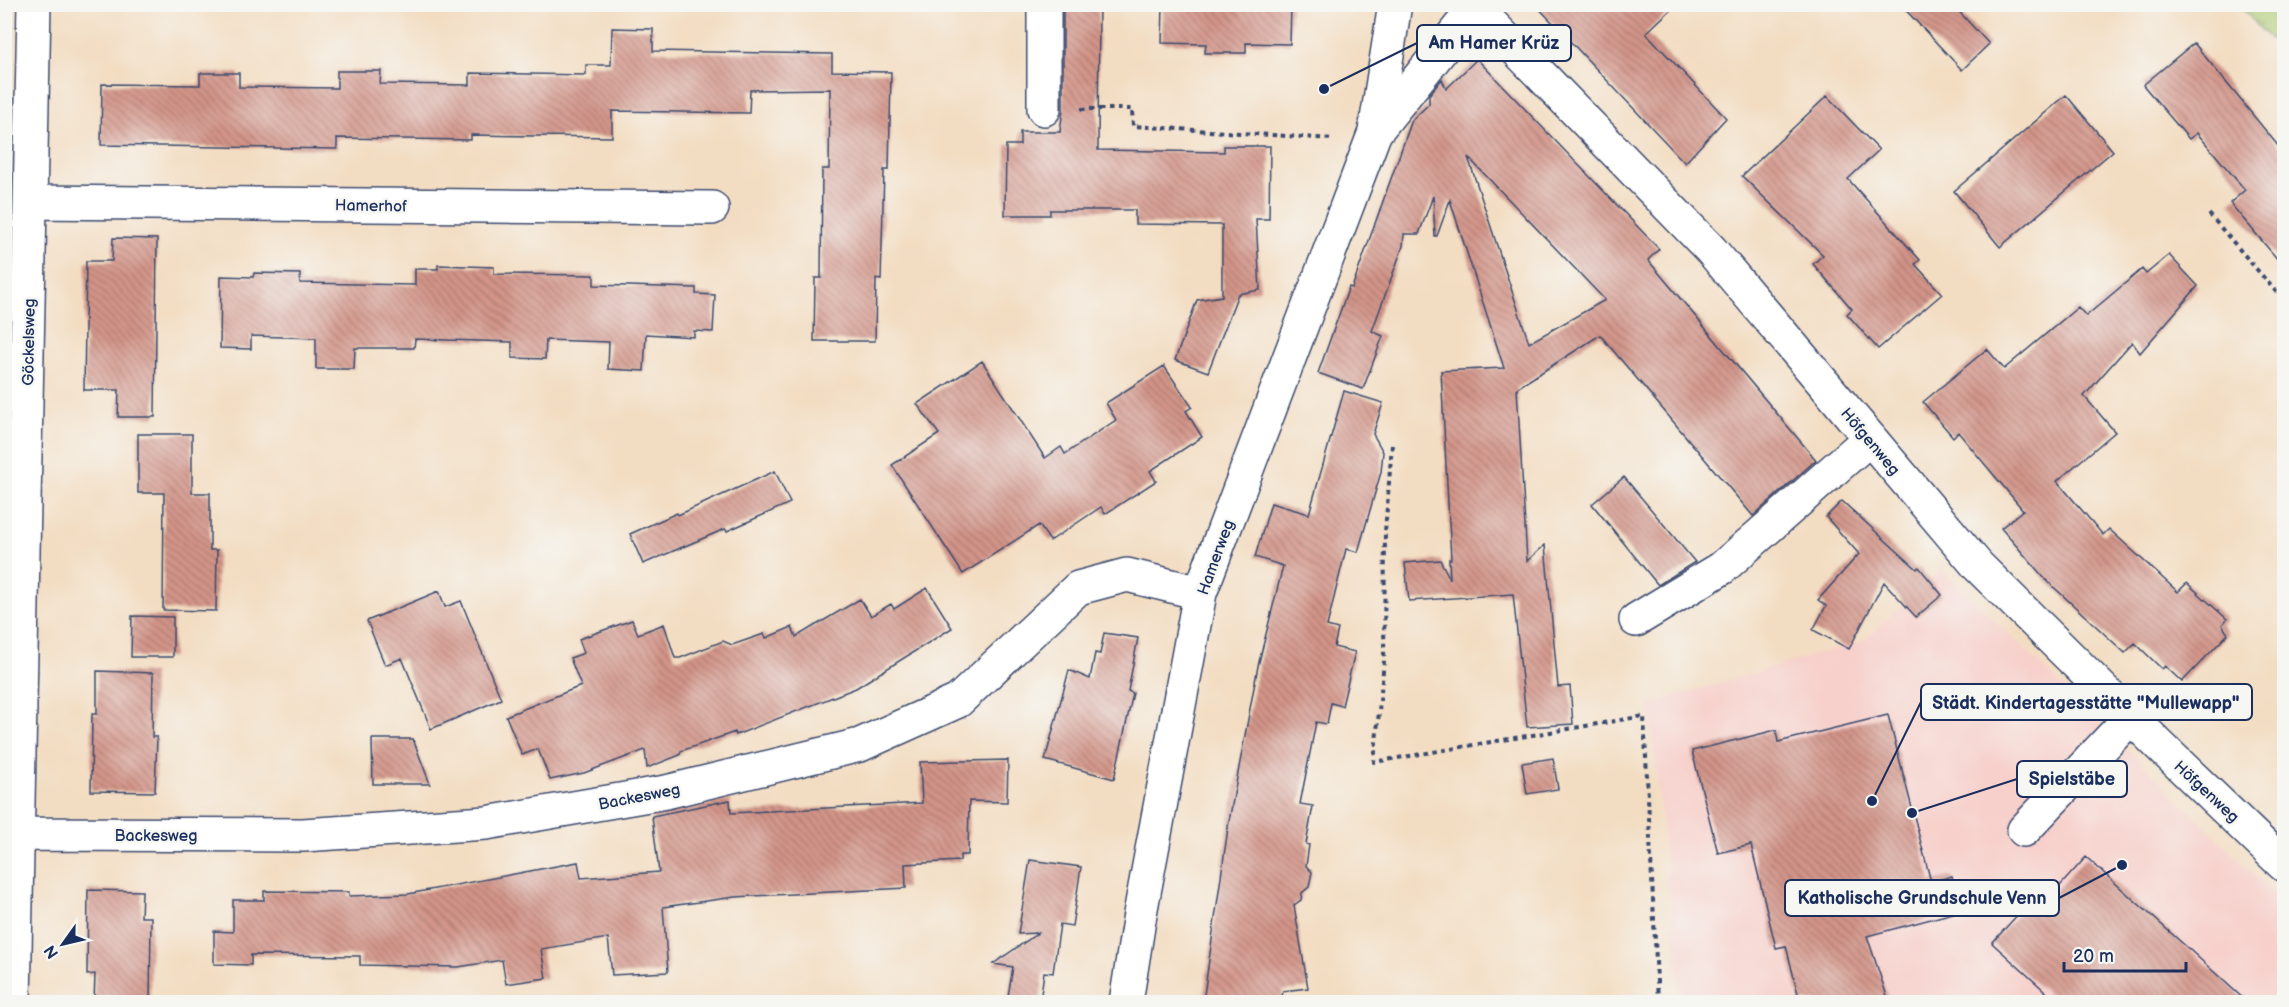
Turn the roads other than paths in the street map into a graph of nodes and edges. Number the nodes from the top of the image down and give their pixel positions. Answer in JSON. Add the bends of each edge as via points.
{"nodes":[{"id":1,"x":34,"y":4,"type":"edge"},
{"id":2,"x":1044,"y":4,"type":"edge"},
{"id":3,"x":1395,"y":4,"type":"edge"},
{"id":4,"x":1473,"y":6,"type":"edge"},
{"id":5,"x":1044,"y":109,"type":"road end"},
{"id":6,"x":1375,"y":132,"type":"junction"},
{"id":7,"x":31,"y":202,"type":"junction"},
{"id":8,"x":712,"y":208,"type":"dead end"},
{"id":9,"x":1869,"y":439,"type":"junction"},
{"id":10,"x":1200,"y":594,"type":"junction"},
{"id":11,"x":1636,"y":620,"type":"dead end"},
{"id":12,"x":2131,"y":717,"type":"junction"},
{"id":13,"x":2024,"y":831,"type":"dead end"},
{"id":14,"x":17,"y":834,"type":"junction"},
{"id":15,"x":2284,"y":865,"type":"edge"},
{"id":16,"x":14,"y":1002,"type":"edge"},
{"id":17,"x":1126,"y":1002,"type":"edge"}],
"edges":[{"from":1,"to":7,"type":"street","name":"Göckelsweg"},
{"from":2,"to":5,"type":"street"},
{"from":3,"to":6,"type":"street","name":"Hamerweg"},
{"from":4,"to":6,"type":"street","name":"Hamerweg"},
{"from":4,"to":9,"type":"street","name":"Höfgenweg","via":[[1711,250]]},
{"from":6,"to":10,"type":"street","name":"Hamerweg"},
{"from":7,"to":8,"type":"street","name":"Hamerhof"},
{"from":7,"to":14,"type":"street","name":"Göckelsweg"},
{"from":9,"to":11,"type":"street","via":[[1722,568]]},
{"from":9,"to":12,"type":"street","name":"Höfgenweg","via":[[1978,566]]},
{"from":10,"to":14,"type":"street","name":"Backesweg","via":[[1127,575],[1078,588],[958,701],[860,745],[666,792],[486,823],[303,835]]},
{"from":10,"to":17,"type":"street","name":"Hamerweg"},
{"from":12,"to":13,"type":"street"},
{"from":12,"to":15,"type":"street","name":"Höfgenweg"},
{"from":14,"to":16,"type":"street","name":"Göckelsweg"}]}
